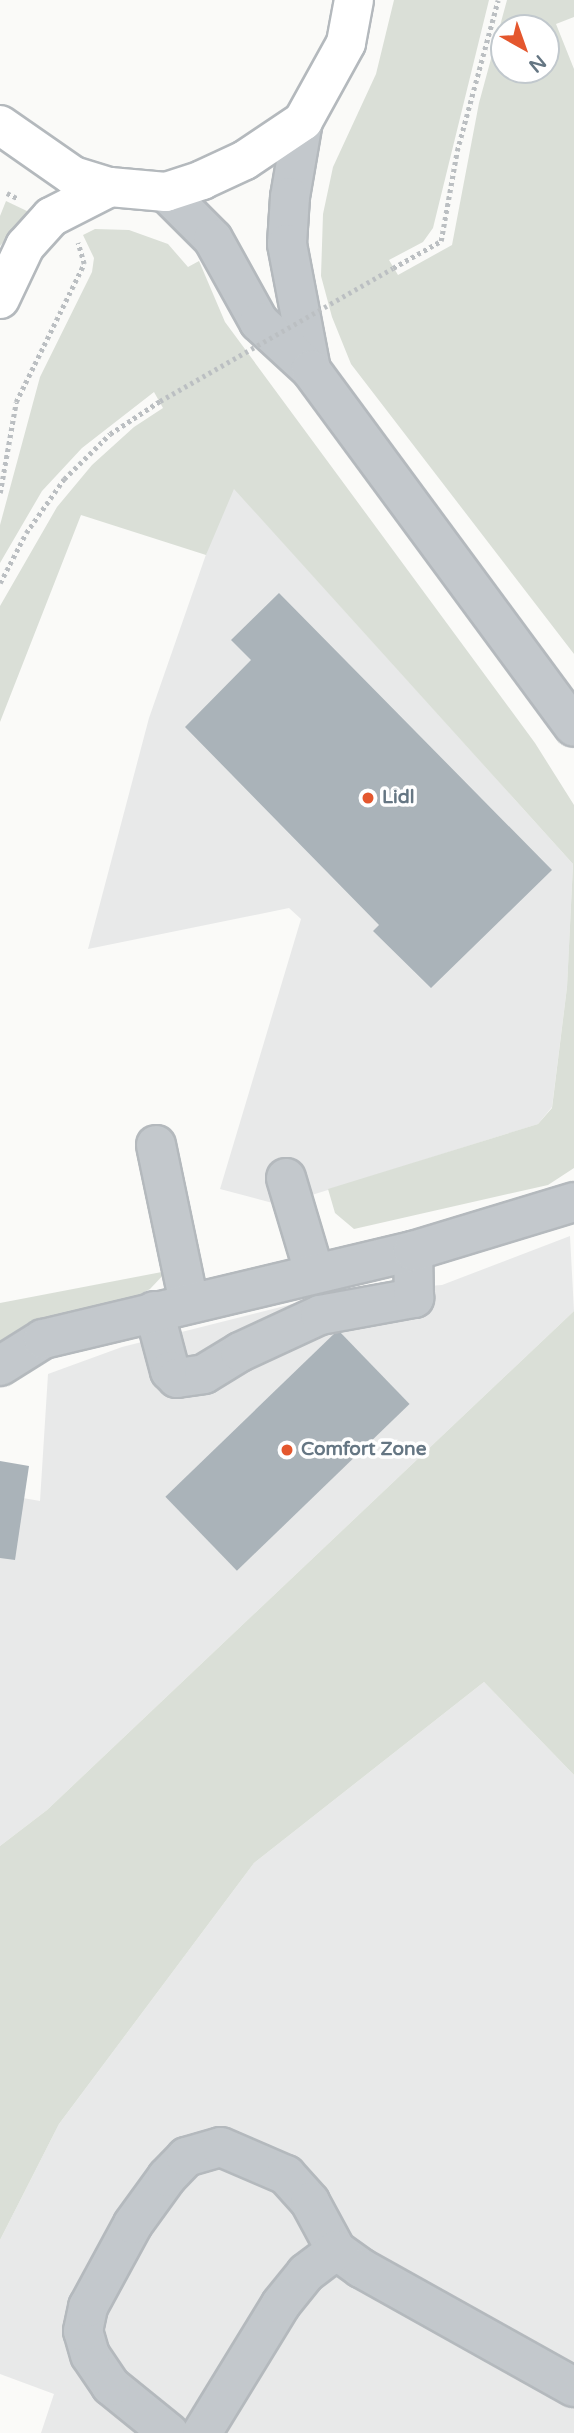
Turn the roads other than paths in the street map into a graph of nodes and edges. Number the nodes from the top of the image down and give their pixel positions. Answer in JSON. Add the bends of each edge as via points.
{"nodes":[{"id":1,"x":355,"y":0,"type":"edge"},
{"id":2,"x":303,"y":121,"type":"junction"},
{"id":3,"x":0,"y":125,"type":"edge"},
{"id":4,"x":110,"y":187,"type":"junction"},
{"id":5,"x":166,"y":192,"type":"junction"},
{"id":6,"x":0,"y":299,"type":"edge"},
{"id":7,"x":311,"y":370,"type":"junction"},
{"id":8,"x":574,"y":727,"type":"edge"},
{"id":9,"x":156,"y":1145,"type":"dead end"},
{"id":10,"x":286,"y":1178,"type":"dead end"},
{"id":11,"x":574,"y":1202,"type":"edge"},
{"id":12,"x":413,"y":1251,"type":"junction"},
{"id":13,"x":314,"y":1272,"type":"junction"},
{"id":14,"x":171,"y":1307,"type":"junction"},
{"id":15,"x":0,"y":1366,"type":"edge"},
{"id":16,"x":336,"y":2250,"type":"junction"},
{"id":17,"x":574,"y":2387,"type":"edge"},
{"id":18,"x":169,"y":2433,"type":"edge"},
{"id":19,"x":202,"y":2433,"type":"edge"}],
"edges":[{"from":1,"to":2,"type":"highway","via":[[346,43]]},
{"from":2,"to":5,"type":"highway","via":[[245,160]]},
{"from":2,"to":7,"type":"street","via":[[287,244]]},
{"from":3,"to":4,"type":"highway","via":[[73,176]]},
{"from":4,"to":5,"type":"highway"},
{"from":4,"to":6,"type":"highway","via":[[51,217],[25,246]]},
{"from":5,"to":7,"type":"street","via":[[213,239],[241,297],[259,322]]},
{"from":7,"to":8,"type":"street"},
{"from":9,"to":14,"type":"street"},
{"from":10,"to":13,"type":"street"},
{"from":11,"to":12,"type":"street"},
{"from":12,"to":13,"type":"street"},
{"from":12,"to":14,"type":"street","via":[[414,1298],[320,1315],[204,1374],[177,1378],[170,1371]]},
{"from":13,"to":14,"type":"street"},
{"from":14,"to":15,"type":"street","via":[[43,1339]]},
{"from":16,"to":17,"type":"street"},
{"from":16,"to":18,"type":"street","via":[[310,2202],[286,2175],[243,2153],[221,2147],[203,2150],[186,2157],[167,2177],[133,2224],[88,2307],[83,2331],[90,2355],[111,2386]]},
{"from":16,"to":19,"type":"street","via":[[306,2273],[281,2304]]}]}
